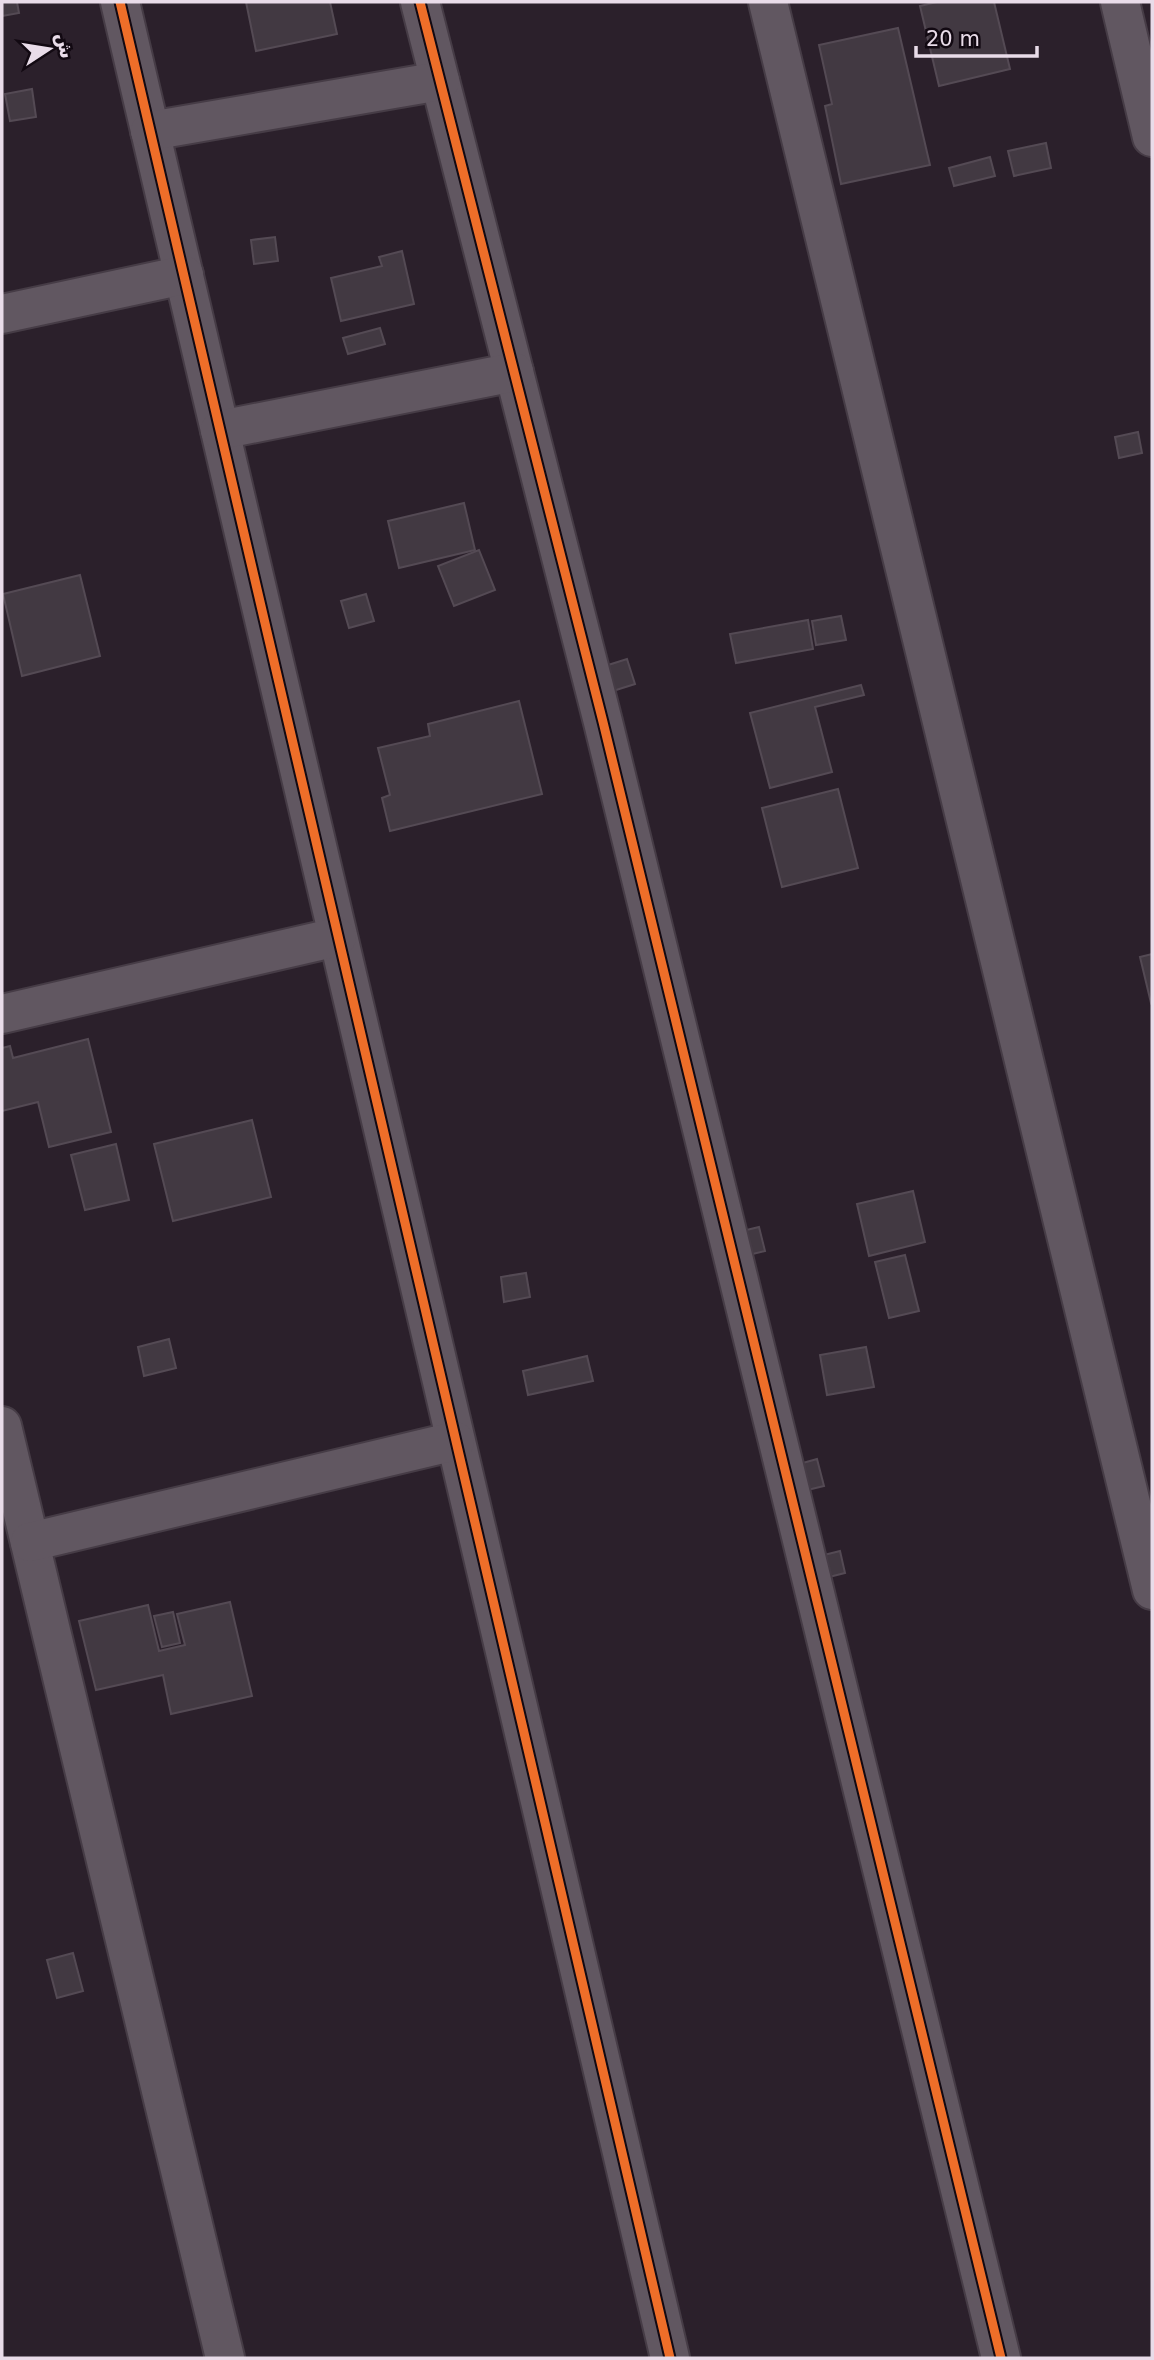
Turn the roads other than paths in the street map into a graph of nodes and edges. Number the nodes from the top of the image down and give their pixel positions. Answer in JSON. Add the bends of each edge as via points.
{"nodes":[{"id":1,"x":120,"y":2,"type":"edge"},
{"id":2,"x":420,"y":2,"type":"edge"},
{"id":3,"x":1120,"y":2,"type":"edge"},
{"id":4,"x":777,"y":4,"type":"edge"},
{"id":5,"x":440,"y":81,"type":"junction"},
{"id":6,"x":150,"y":131,"type":"junction"},
{"id":7,"x":1152,"y":137,"type":"edge"},
{"id":8,"x":184,"y":275,"type":"junction"},
{"id":9,"x":2,"y":314,"type":"edge"},
{"id":10,"x":513,"y":372,"type":"junction"},
{"id":11,"x":220,"y":430,"type":"junction"},
{"id":12,"x":337,"y":937,"type":"junction"},
{"id":13,"x":2,"y":1014,"type":"edge"},
{"id":14,"x":2,"y":1426,"type":"edge"},
{"id":15,"x":455,"y":1441,"type":"junction"},
{"id":16,"x":30,"y":1542,"type":"junction"},
{"id":17,"x":1152,"y":1590,"type":"edge"},
{"id":18,"x":225,"y":2358,"type":"edge"},
{"id":19,"x":670,"y":2358,"type":"edge"},
{"id":20,"x":1001,"y":2358,"type":"edge"}],
"edges":[{"from":1,"to":6,"type":"street"},
{"from":2,"to":5,"type":"street"},
{"from":3,"to":7,"type":"street"},
{"from":4,"to":17,"type":"street"},
{"from":5,"to":6,"type":"street"},
{"from":5,"to":10,"type":"street"},
{"from":6,"to":8,"type":"street"},
{"from":8,"to":9,"type":"street"},
{"from":8,"to":11,"type":"street"},
{"from":10,"to":11,"type":"street"},
{"from":10,"to":20,"type":"street","via":[[613,763]]},
{"from":11,"to":12,"type":"street"},
{"from":12,"to":13,"type":"street"},
{"from":12,"to":15,"type":"street"},
{"from":14,"to":16,"type":"street"},
{"from":15,"to":16,"type":"street"},
{"from":15,"to":19,"type":"street"},
{"from":16,"to":18,"type":"street"}]}
